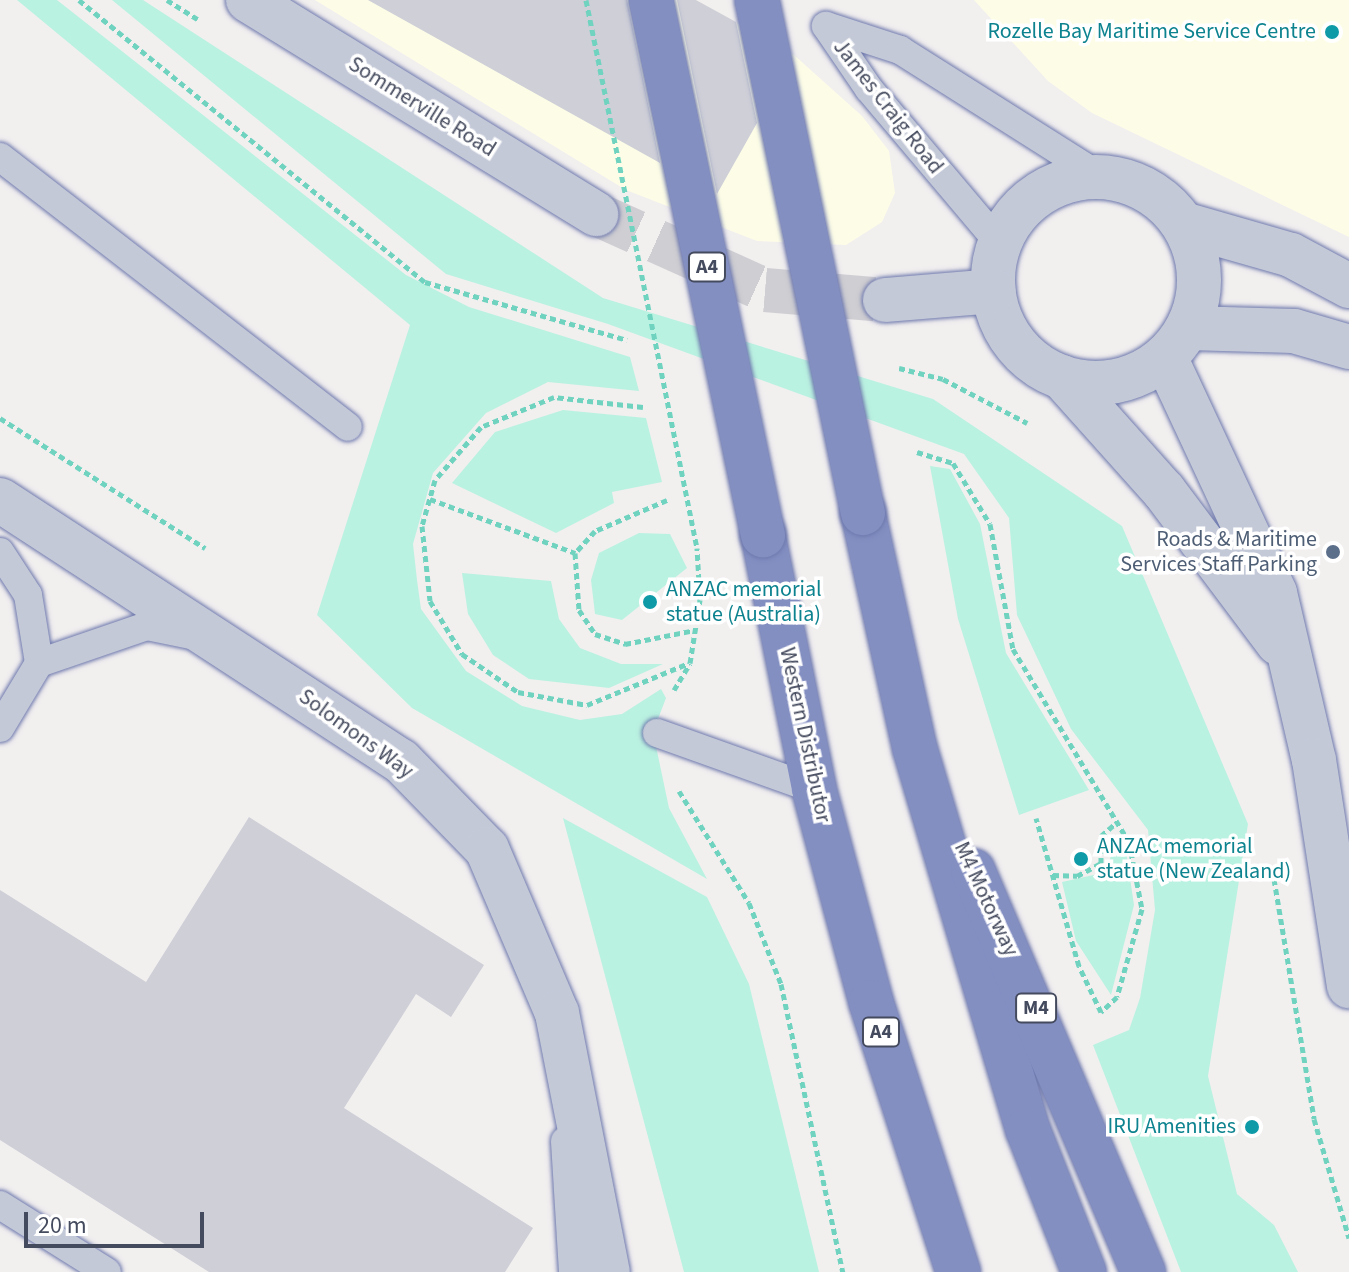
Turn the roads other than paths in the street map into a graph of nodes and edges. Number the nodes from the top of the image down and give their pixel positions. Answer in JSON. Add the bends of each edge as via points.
{"nodes":[{"id":1,"x":248,"y":0,"type":"edge"},
{"id":2,"x":651,"y":0,"type":"edge"},
{"id":3,"x":757,"y":0,"type":"edge"},
{"id":4,"x":0,"y":157,"type":"edge"},
{"id":5,"x":1099,"y":176,"type":"junction"},
{"id":6,"x":596,"y":214,"type":"tunnel mouth"},
{"id":7,"x":1183,"y":224,"type":"junction"},
{"id":8,"x":999,"y":243,"type":"junction"},
{"id":9,"x":1349,"y":286,"type":"edge"},
{"id":10,"x":994,"y":291,"type":"junction"},
{"id":11,"x":885,"y":300,"type":"tunnel mouth"},
{"id":12,"x":1176,"y":342,"type":"junction"},
{"id":13,"x":1349,"y":347,"type":"edge"},
{"id":14,"x":1062,"y":377,"type":"junction"},
{"id":15,"x":348,"y":427,"type":"dead end"},
{"id":16,"x":0,"y":500,"type":"edge"},
{"id":17,"x":0,"y":552,"type":"edge"},
{"id":18,"x":226,"y":644,"type":"junction"},
{"id":19,"x":39,"y":663,"type":"junction"},
{"id":20,"x":1294,"y":664,"type":"junction"},
{"id":21,"x":0,"y":728,"type":"edge"},
{"id":22,"x":657,"y":733,"type":"road end"},
{"id":23,"x":915,"y":749,"type":"junction"},
{"id":24,"x":814,"y":789,"type":"junction"},
{"id":25,"x":1349,"y":986,"type":"edge"},
{"id":26,"x":557,"y":1013,"type":"junction"},
{"id":27,"x":0,"y":1205,"type":"edge"},
{"id":28,"x":107,"y":1272,"type":"edge"},
{"id":29,"x":573,"y":1272,"type":"edge"},
{"id":30,"x":608,"y":1272,"type":"edge"},
{"id":31,"x":958,"y":1272,"type":"edge"},
{"id":32,"x":1084,"y":1272,"type":"edge"},
{"id":33,"x":1143,"y":1272,"type":"edge"}],
"edges":[{"from":1,"to":6,"type":"street","name":"Sommerville Road"},
{"from":2,"to":24,"type":"highway","name":"Western Distributor","number":"A4","bridge":true},
{"from":3,"to":23,"type":"highway","bridge":true},
{"from":4,"to":15,"type":"lane"},
{"from":5,"to":7,"type":"street","via":[[1131,183]]},
{"from":5,"to":8,"type":"street","via":[[1038,194]]},
{"from":5,"to":8,"type":"lane","name":"James Craig Road","via":[[900,50],[826,26]]},
{"from":7,"to":9,"type":"street","via":[[1291,255]]},
{"from":7,"to":12,"type":"street","via":[[1198,275]]},
{"from":8,"to":10,"type":"street"},
{"from":10,"to":11,"type":"street"},
{"from":10,"to":14,"type":"street","via":[[1014,341]]},
{"from":12,"to":13,"type":"street","via":[[1294,331]]},
{"from":12,"to":14,"type":"street","via":[[1116,382]]},
{"from":12,"to":20,"type":"street","via":[[1275,593]]},
{"from":14,"to":20,"type":"street","via":[[1164,491]]},
{"from":16,"to":18,"type":"street","name":"Solomons Way"},
{"from":17,"to":19,"type":"lane","via":[[28,595]]},
{"from":18,"to":19,"type":"lane","via":[[147,626]]},
{"from":18,"to":26,"type":"street","name":"Solomons Way","via":[[401,761],[487,849]]},
{"from":19,"to":21,"type":"lane"},
{"from":20,"to":25,"type":"street"},
{"from":22,"to":24,"type":"lane"},
{"from":23,"to":32,"type":"highway","via":[[1028,1130]]},
{"from":23,"to":33,"type":"highway","name":"M4 Motorway","number":"M4","via":[[1044,1026]]},
{"from":24,"to":31,"type":"highway","name":"Western Distributor","number":"A4","via":[[871,1002]]},
{"from":26,"to":29,"type":"lane"},
{"from":26,"to":30,"type":"street","name":"Solomons Way"},
{"from":27,"to":28,"type":"lane"}]}
